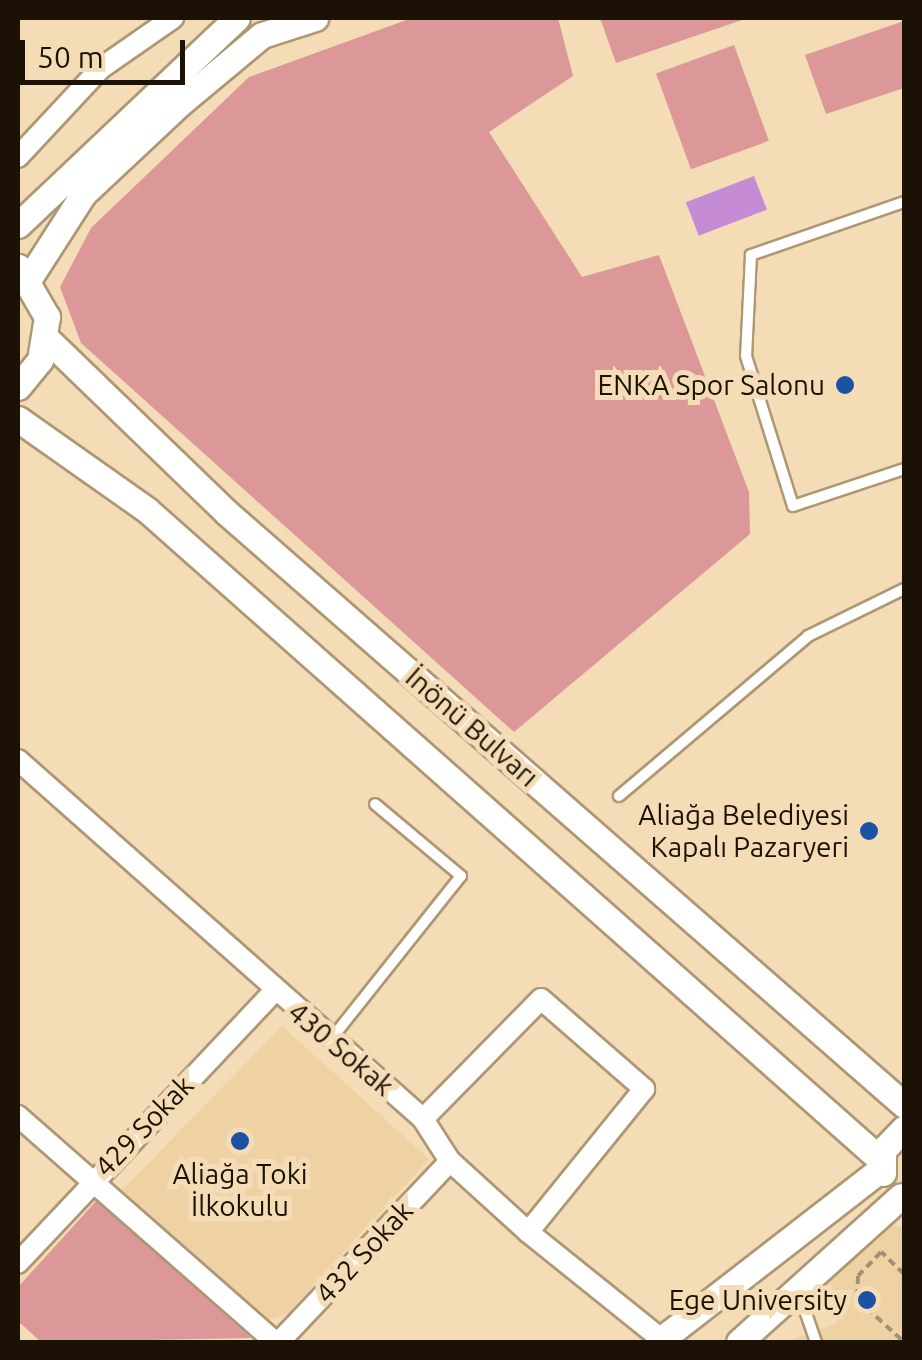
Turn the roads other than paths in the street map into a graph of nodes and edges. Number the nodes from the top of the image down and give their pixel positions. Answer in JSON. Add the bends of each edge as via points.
{"nodes":[{"id":1,"x":174,"y":18,"type":"edge"},
{"id":2,"x":236,"y":18,"type":"edge"},
{"id":3,"x":315,"y":18,"type":"edge"},
{"id":4,"x":278,"y":22,"type":"edge"},
{"id":5,"x":18,"y":157,"type":"edge"},
{"id":6,"x":904,"y":202,"type":"edge"},
{"id":7,"x":18,"y":225,"type":"edge"},
{"id":8,"x":24,"y":272,"type":"edge"},
{"id":9,"x":47,"y":340,"type":"junction"},
{"id":10,"x":18,"y":388,"type":"edge"},
{"id":11,"x":18,"y":419,"type":"edge"},
{"id":12,"x":904,"y":469,"type":"edge"},
{"id":13,"x":904,"y":590,"type":"edge"},
{"id":14,"x":18,"y":760,"type":"edge"},
{"id":15,"x":619,"y":796,"type":"dead end"},
{"id":16,"x":375,"y":804,"type":"dead end"},
{"id":17,"x":273,"y":992,"type":"junction"},
{"id":18,"x":330,"y":1040,"type":"junction"},
{"id":19,"x":904,"y":1105,"type":"edge"},
{"id":20,"x":18,"y":1116,"type":"edge"},
{"id":21,"x":423,"y":1119,"type":"junction"},
{"id":22,"x":904,"y":1128,"type":"edge"},
{"id":23,"x":450,"y":1161,"type":"junction"},
{"id":24,"x":882,"y":1165,"type":"junction"},
{"id":25,"x":92,"y":1181,"type":"junction"},
{"id":26,"x":903,"y":1197,"type":"edge"},
{"id":27,"x":528,"y":1232,"type":"junction"},
{"id":28,"x":18,"y":1262,"type":"edge"},
{"id":29,"x":797,"y":1287,"type":"junction"},
{"id":30,"x":662,"y":1341,"type":"edge"},
{"id":31,"x":277,"y":1342,"type":"edge"},
{"id":32,"x":739,"y":1342,"type":"edge"},
{"id":33,"x":816,"y":1342,"type":"edge"}],
"edges":[{"from":1,"to":5,"type":"street","via":[[101,68]]},
{"from":2,"to":7,"type":"street"},
{"from":3,"to":4,"type":"street"},
{"from":4,"to":8,"type":"street","via":[[84,193]]},
{"from":6,"to":12,"type":"lane","via":[[751,254],[746,356],[793,506]]},
{"from":8,"to":9,"type":"street"},
{"from":9,"to":10,"type":"street"},
{"from":9,"to":19,"type":"street","name":"İnönü Bulvarı","via":[[226,512]]},
{"from":11,"to":24,"type":"street","name":"İnönü Bulvarı","via":[[147,510]]},
{"from":13,"to":15,"type":"lane","via":[[808,636]]},
{"from":14,"to":17,"type":"street","name":"430 Sokak"},
{"from":16,"to":18,"type":"lane","via":[[461,876]]},
{"from":17,"to":18,"type":"street","name":"430 Sokak"},
{"from":17,"to":25,"type":"street","name":"429 Sokak"},
{"from":18,"to":21,"type":"street","name":"430 Sokak"},
{"from":20,"to":25,"type":"street"},
{"from":21,"to":23,"type":"street","name":"430 Sokak"},
{"from":21,"to":27,"type":"street","via":[[542,1000],[644,1089]]},
{"from":22,"to":24,"type":"street"},
{"from":23,"to":27,"type":"street","name":"430 Sokak"},
{"from":23,"to":31,"type":"street","name":"432 Sokak"},
{"from":24,"to":26,"type":"street","name":"İnönü Bulvarı"},
{"from":24,"to":30,"type":"street"},
{"from":25,"to":28,"type":"street","name":"429 Sokak"},
{"from":25,"to":31,"type":"street"},
{"from":26,"to":29,"type":"street"},
{"from":27,"to":30,"type":"street","name":"430 Sokak"},
{"from":29,"to":32,"type":"street"},
{"from":29,"to":33,"type":"lane"}]}
